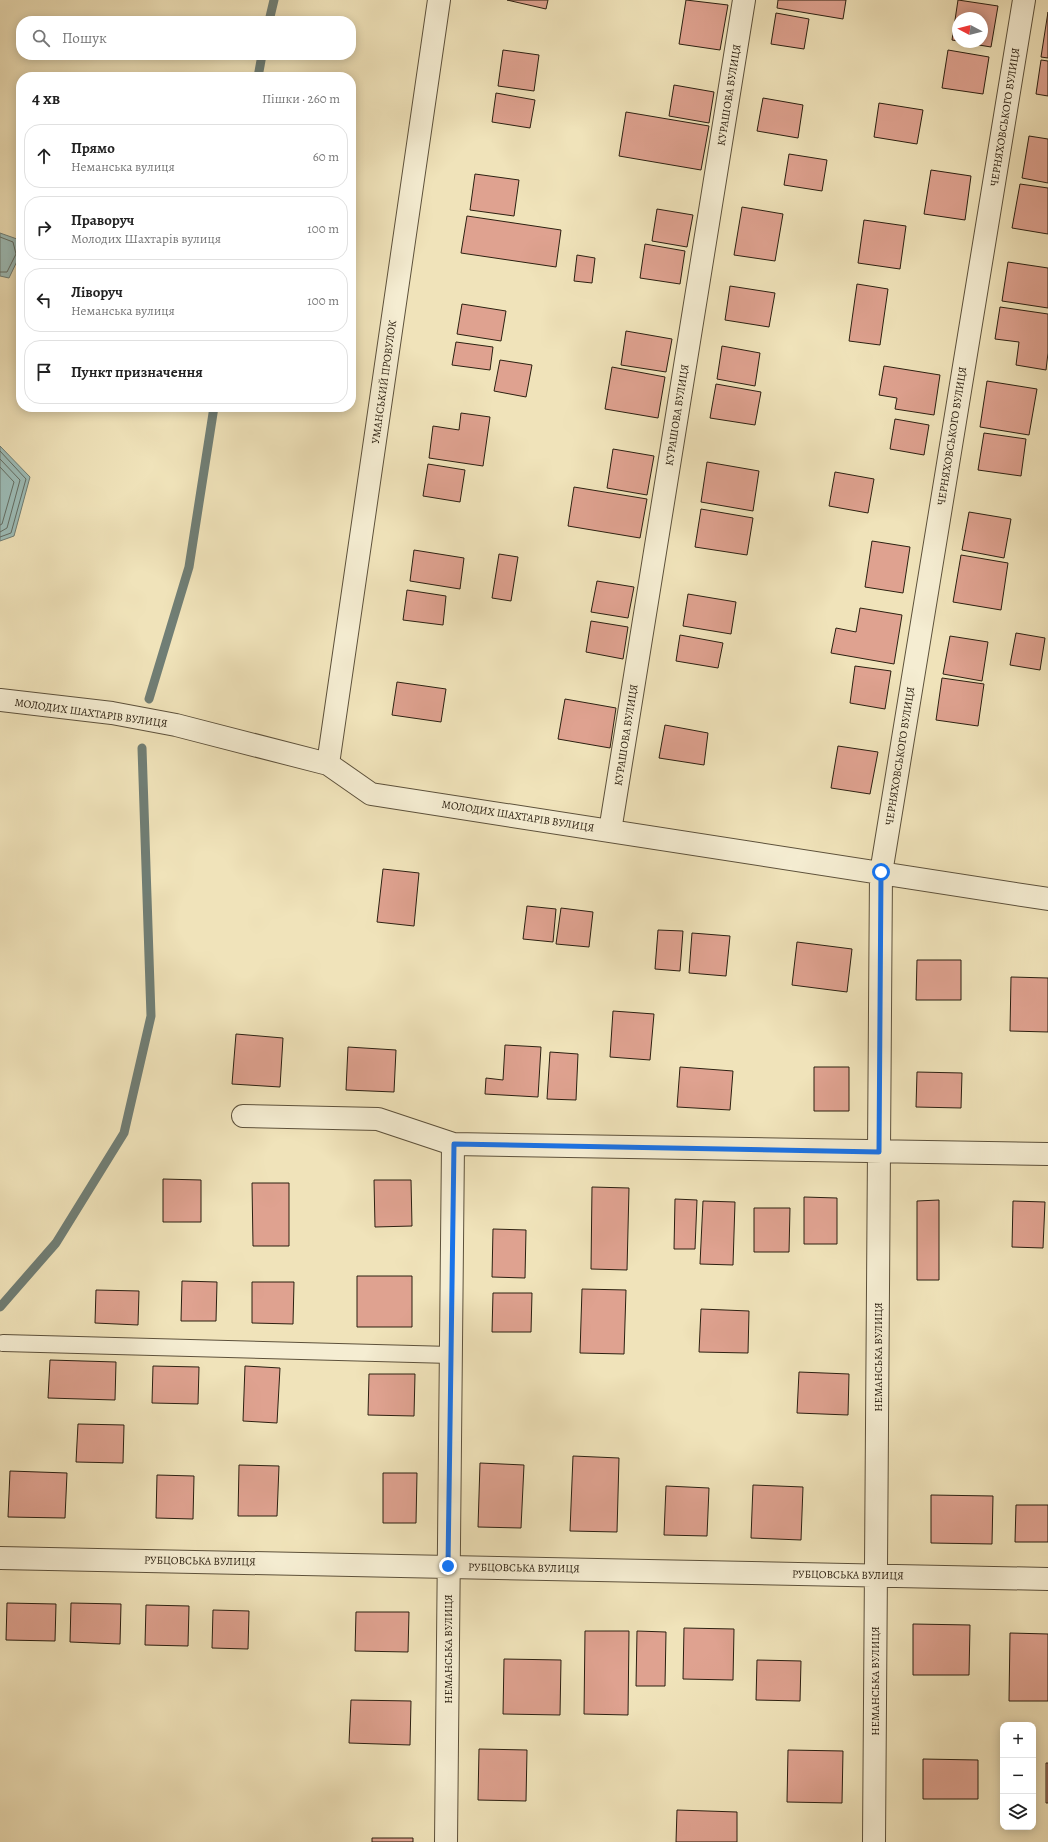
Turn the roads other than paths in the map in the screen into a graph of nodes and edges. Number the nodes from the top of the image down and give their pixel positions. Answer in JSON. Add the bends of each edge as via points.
{"nodes":[{"id":1,"x":439,"y":0,"type":"edge"},
{"id":2,"x":744,"y":0,"type":"edge"},
{"id":3,"x":1024,"y":0,"type":"edge"},
{"id":4,"x":0,"y":700,"type":"edge"},
{"id":5,"x":328,"y":764,"type":"junction"},
{"id":6,"x":610,"y":830,"type":"junction"},
{"id":7,"x":881,"y":872,"type":"junction"},
{"id":8,"x":1048,"y":900,"type":"edge"},
{"id":9,"x":243,"y":1116,"type":"dead end"},
{"id":10,"x":454,"y":1144,"type":"junction"},
{"id":11,"x":879,"y":1152,"type":"junction"},
{"id":12,"x":1048,"y":1154,"type":"edge"},
{"id":13,"x":3,"y":1343,"type":"dead end"},
{"id":14,"x":451,"y":1355,"type":"junction"},
{"id":15,"x":0,"y":1558,"type":"edge"},
{"id":16,"x":448,"y":1566,"type":"junction"},
{"id":17,"x":876,"y":1576,"type":"junction"},
{"id":18,"x":1048,"y":1579,"type":"edge"},
{"id":19,"x":446,"y":1842,"type":"edge"},
{"id":20,"x":874,"y":1842,"type":"edge"}],
"edges":[{"from":1,"to":5,"type":"street","name":"УМАНСЬКИЙ ПРОВУЛОК"},
{"from":2,"to":6,"type":"street","name":"КУРАШОВА ВУЛИЦЯ"},
{"from":3,"to":7,"type":"street","name":"ЧЕРНЯХОВСЬКОГО ВУЛИЦЯ"},
{"from":4,"to":5,"type":"street","name":"МОЛОДИХ ШАХТАРІВ ВУЛИЦЯ","via":[[176,725]]},
{"from":5,"to":6,"type":"street","name":"МОЛОДИХ ШАХТАРІВ ВУЛИЦЯ","via":[[370,794]]},
{"from":6,"to":7,"type":"street","name":"МОЛОДИХ ШАХТАРІВ ВУЛИЦЯ"},
{"from":7,"to":8,"type":"street","name":"МОЛОДИХ ШАХТАРІВ ВУЛИЦЯ"},
{"from":7,"to":11,"type":"street","name":"НЕМАНСЬКА ВУЛИЦЯ"},
{"from":9,"to":10,"type":"street","via":[[378,1119]]},
{"from":10,"to":11,"type":"street"},
{"from":10,"to":14,"type":"street","name":"НЕМАНСЬКА ВУЛИЦЯ"},
{"from":11,"to":12,"type":"street"},
{"from":11,"to":17,"type":"street","name":"НЕМАНСЬКА ВУЛИЦЯ"},
{"from":13,"to":14,"type":"lane"},
{"from":14,"to":16,"type":"street","name":"НЕМАНСЬКА ВУЛИЦЯ"},
{"from":15,"to":16,"type":"street","name":"РУБЦОВСЬКА ВУЛИЦЯ"},
{"from":16,"to":17,"type":"street","name":"РУБЦОВСЬКА ВУЛИЦЯ"},
{"from":16,"to":19,"type":"street","name":"НЕМАНСЬКА ВУЛИЦЯ"},
{"from":17,"to":18,"type":"street","name":"РУБЦОВСЬКА ВУЛИЦЯ"},
{"from":17,"to":20,"type":"street","name":"НЕМАНСЬКА ВУЛИЦЯ"}]}
